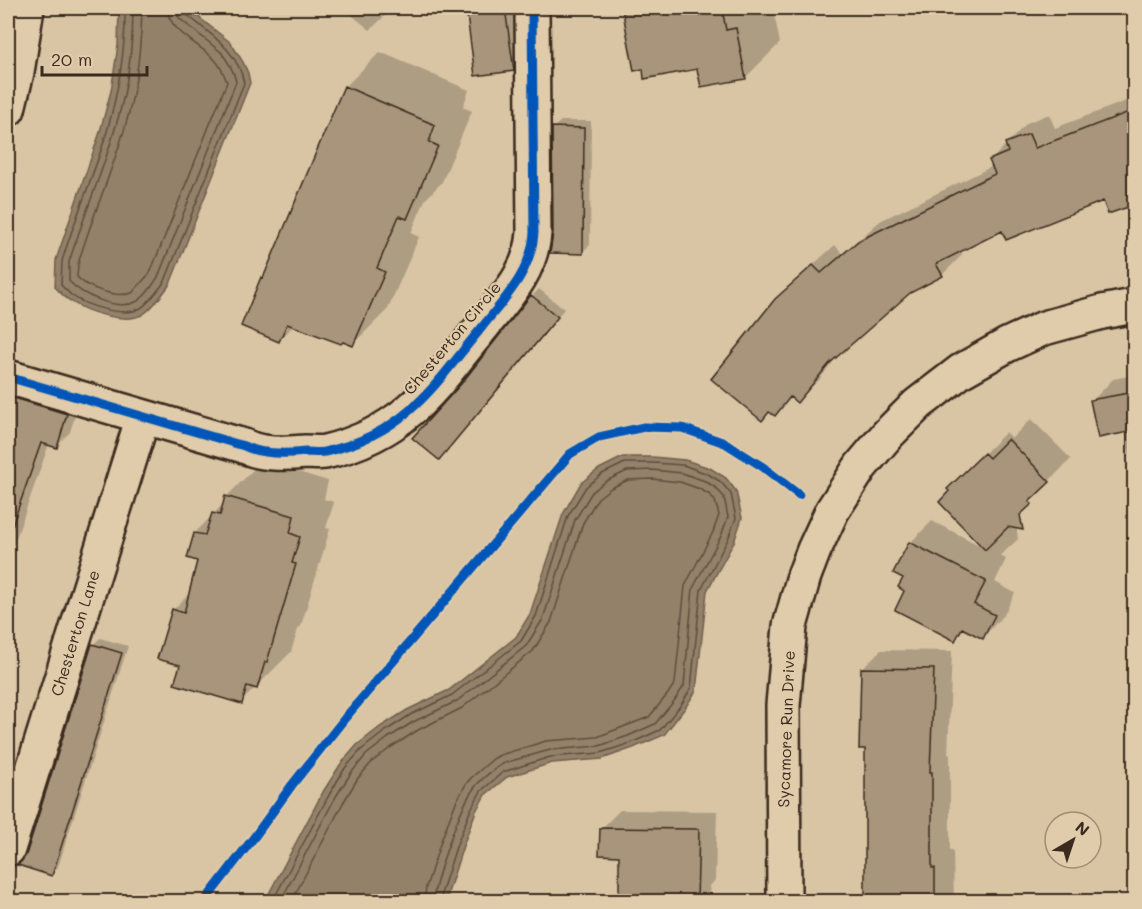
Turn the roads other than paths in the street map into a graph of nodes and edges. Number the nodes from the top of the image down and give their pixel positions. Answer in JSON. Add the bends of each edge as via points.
{"nodes":[{"id":1,"x":27,"y":8,"type":"edge"},
{"id":2,"x":532,"y":8,"type":"edge"},
{"id":3,"x":8,"y":109,"type":"edge"},
{"id":4,"x":1134,"y":306,"type":"edge"},
{"id":5,"x":8,"y":377,"type":"edge"},
{"id":6,"x":143,"y":417,"type":"junction"},
{"id":7,"x":8,"y":849,"type":"edge"},
{"id":8,"x":784,"y":902,"type":"edge"}],
"edges":[{"from":1,"to":3,"type":"street"},
{"from":2,"to":6,"type":"street","name":"Chesterton Circle","via":[[534,233],[529,260],[516,286],[427,394],[381,430],[324,452],[253,451]]},
{"from":4,"to":8,"type":"street","name":"Sycamore Run Drive","via":[[1044,328],[961,371],[918,404],[888,434],[837,503],[814,550],[790,626],[783,705]]},
{"from":5,"to":6,"type":"street","name":"Chesterton Circle"},
{"from":6,"to":7,"type":"street","name":"Chesterton Lane"}]}
